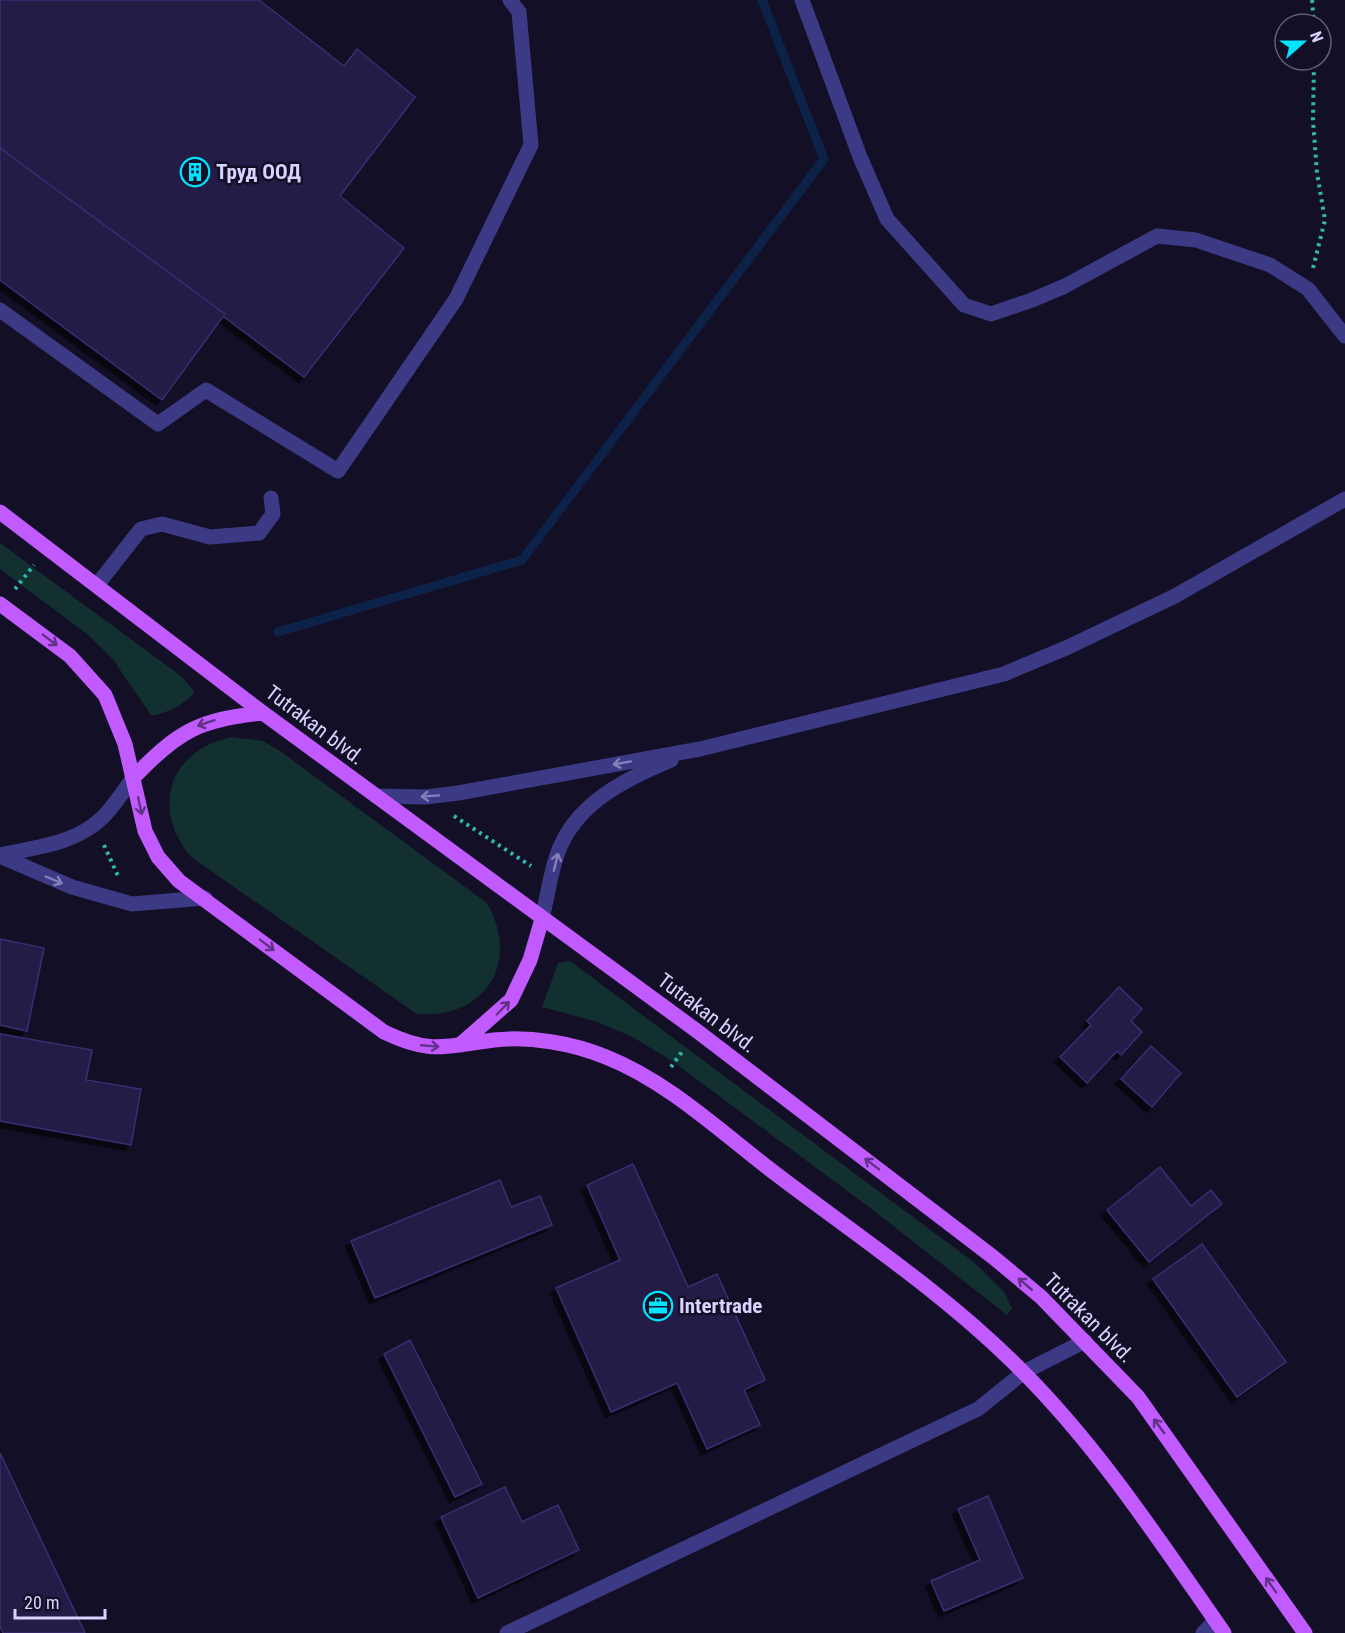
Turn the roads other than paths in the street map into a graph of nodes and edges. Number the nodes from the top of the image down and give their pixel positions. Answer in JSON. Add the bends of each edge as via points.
{"nodes":[{"id":1,"x":510,"y":0,"type":"edge"},
{"id":2,"x":802,"y":0,"type":"edge"},
{"id":3,"x":0,"y":310,"type":"edge"},
{"id":4,"x":1345,"y":336,"type":"edge"},
{"id":5,"x":271,"y":498,"type":"dead end"},
{"id":6,"x":1345,"y":499,"type":"edge"},
{"id":7,"x":0,"y":512,"type":"edge"},
{"id":8,"x":97,"y":585,"type":"junction"},
{"id":9,"x":1,"y":605,"type":"edge"},
{"id":10,"x":263,"y":713,"type":"junction"},
{"id":11,"x":700,"y":748,"type":"junction"},
{"id":12,"x":134,"y":777,"type":"junction"},
{"id":13,"x":376,"y":796,"type":"junction"},
{"id":14,"x":0,"y":856,"type":"edge"},
{"id":15,"x":205,"y":898,"type":"junction"},
{"id":16,"x":542,"y":919,"type":"junction"},
{"id":17,"x":459,"y":1046,"type":"junction"},
{"id":18,"x":1085,"y":1341,"type":"junction"},
{"id":19,"x":1024,"y":1372,"type":"junction"},
{"id":20,"x":1220,"y":1627,"type":"edge"},
{"id":21,"x":507,"y":1633,"type":"edge"},
{"id":22,"x":1203,"y":1633,"type":"edge"},
{"id":23,"x":1305,"y":1633,"type":"edge"}],
"edges":[{"from":1,"to":3,"type":"street","via":[[519,12],[531,145],[456,299],[338,471],[206,390],[158,424]]},
{"from":2,"to":4,"type":"street","via":[[887,219],[964,305],[991,314],[1022,303],[1065,286],[1157,236],[1196,240],[1270,265],[1308,289]]},
{"from":5,"to":8,"type":"street","via":[[273,514],[259,533],[210,537],[162,524],[141,529]]},
{"from":6,"to":11,"type":"street","via":[[1175,596],[1004,674]]},
{"from":7,"to":8,"type":"main road","name":"Tutrakan blvd."},
{"from":8,"to":10,"type":"main road","name":"Tutrakan blvd."},
{"from":9,"to":12,"type":"main road","one_way":true,"via":[[70,656],[105,695]]},
{"from":10,"to":12,"type":"main road","one_way":true,"via":[[226,717],[184,732]]},
{"from":10,"to":13,"type":"main road","name":"Tutrakan blvd."},
{"from":11,"to":13,"type":"street","one_way":true,"via":[[426,797]]},
{"from":16,"to":11,"type":"street","one_way":true,"via":[[557,854],[596,799],[640,773]]},
{"from":12,"to":14,"type":"street","via":[[94,825],[80,835]]},
{"from":12,"to":15,"type":"main road","one_way":true,"via":[[146,831],[158,857],[179,881]]},
{"from":13,"to":16,"type":"main road","name":"Tutrakan blvd."},
{"from":14,"to":15,"type":"street","one_way":true,"via":[[72,888],[132,904]]},
{"from":15,"to":17,"type":"main road","one_way":true,"via":[[384,1032],[430,1048]]},
{"from":17,"to":16,"type":"main road","one_way":true,"via":[[511,1000],[530,960]]},
{"from":18,"to":16,"type":"main road","name":"Tutrakan blvd.","one_way":true,"via":[[993,1257],[697,1031]]},
{"from":17,"to":19,"type":"main road","via":[[527,1039],[556,1043],[604,1056],[658,1085],[949,1304]]},
{"from":18,"to":19,"type":"street"},
{"from":23,"to":18,"type":"main road","name":"Tutrakan blvd.","one_way":true,"via":[[1138,1397]]},
{"from":19,"to":20,"type":"main road","via":[[1106,1467]]},
{"from":19,"to":21,"type":"street","via":[[978,1409]]},
{"from":20,"to":22,"type":"street"}]}
